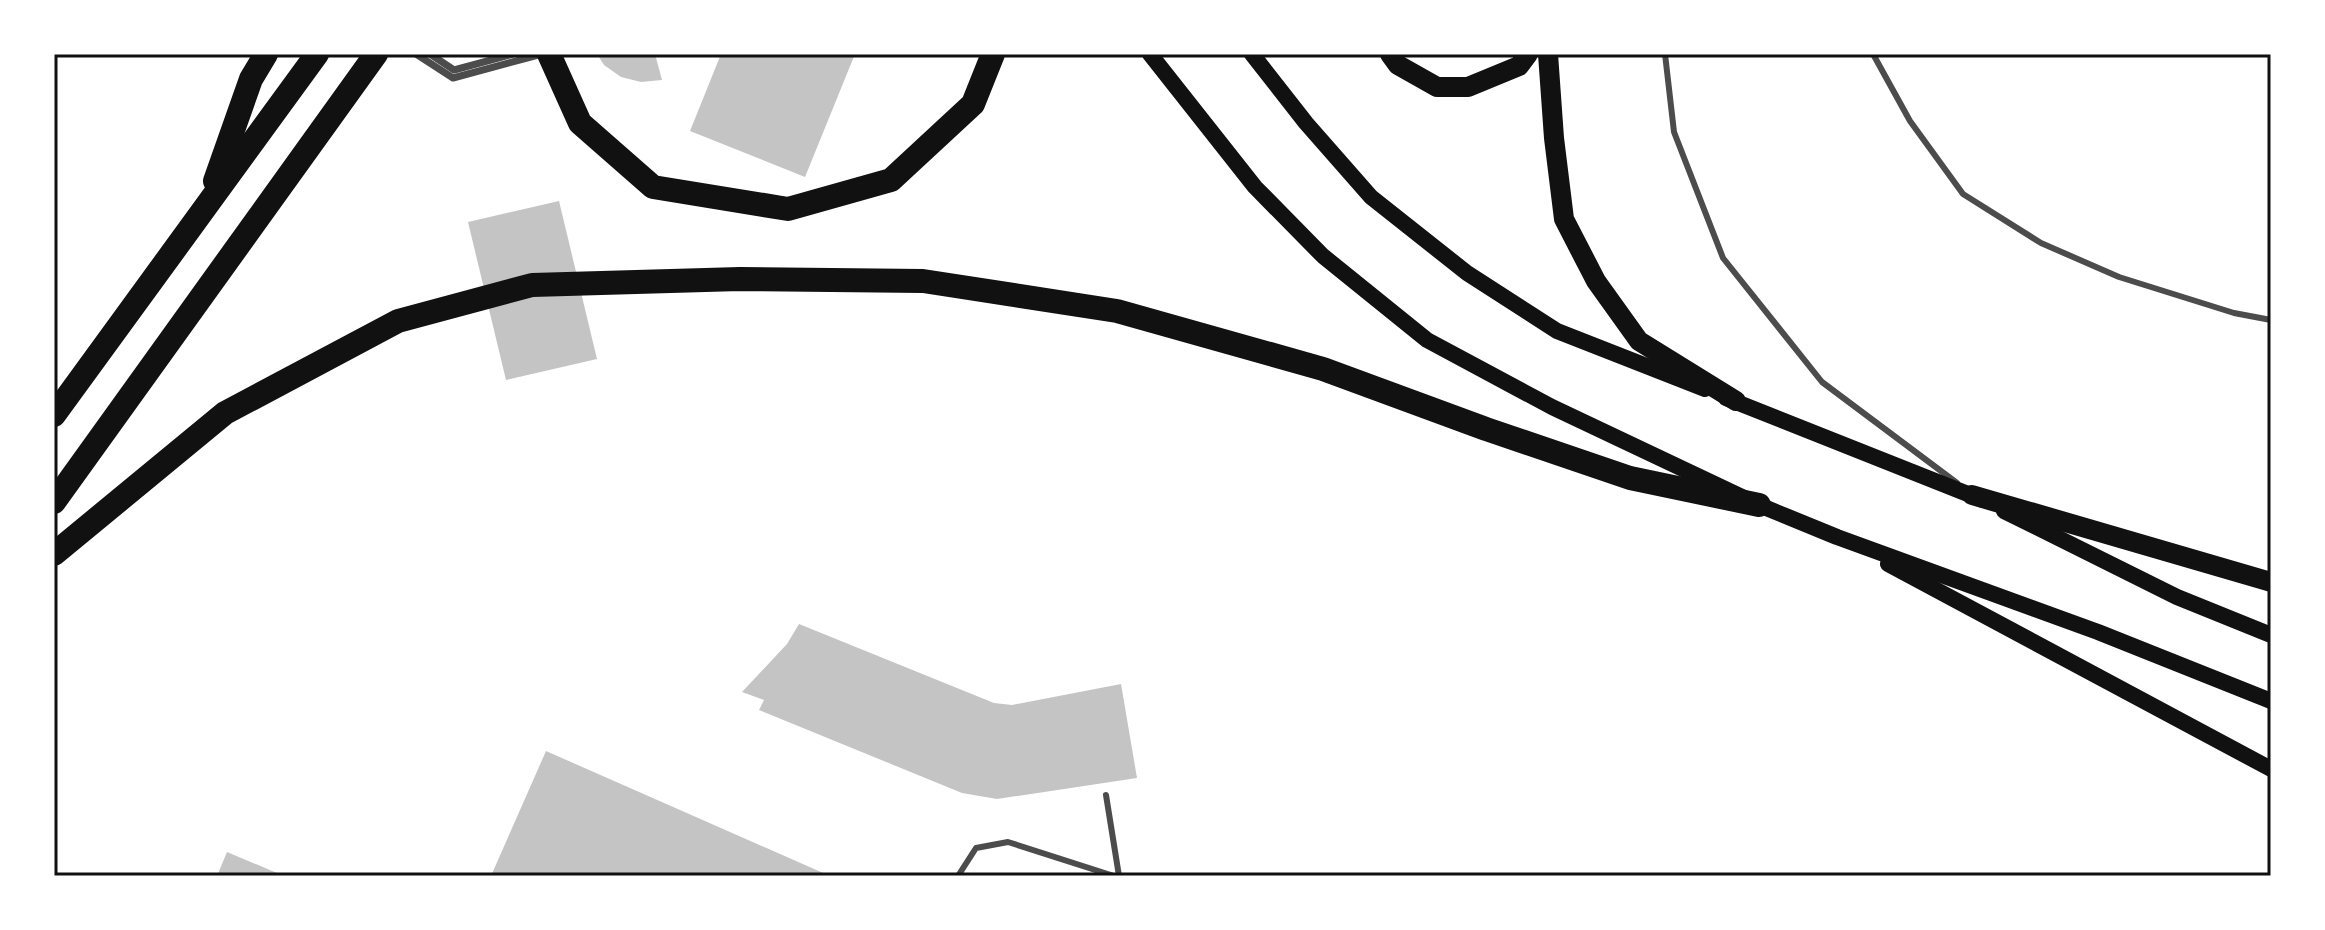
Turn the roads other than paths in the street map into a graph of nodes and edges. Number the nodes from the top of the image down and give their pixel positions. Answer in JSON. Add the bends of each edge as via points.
{"nodes":[{"id":1,"x":266,"y":54,"type":"edge"},
{"id":2,"x":317,"y":54,"type":"edge"},
{"id":3,"x":376,"y":54,"type":"edge"},
{"id":4,"x":416,"y":54,"type":"edge"},
{"id":5,"x":430,"y":54,"type":"edge"},
{"id":6,"x":513,"y":54,"type":"edge"},
{"id":7,"x":542,"y":54,"type":"edge"},
{"id":8,"x":549,"y":54,"type":"edge"},
{"id":9,"x":993,"y":54,"type":"edge"},
{"id":10,"x":1150,"y":54,"type":"edge"},
{"id":11,"x":1252,"y":54,"type":"edge"},
{"id":12,"x":1390,"y":54,"type":"edge"},
{"id":13,"x":1528,"y":54,"type":"edge"},
{"id":14,"x":1548,"y":54,"type":"edge"},
{"id":15,"x":1665,"y":54,"type":"edge"},
{"id":16,"x":1873,"y":54,"type":"edge"},
{"id":17,"x":207,"y":205,"type":"junction"},
{"id":18,"x":2271,"y":320,"type":"edge"},
{"id":19,"x":1736,"y":401,"type":"junction"},
{"id":20,"x":54,"y":415,"type":"edge"},
{"id":21,"x":1972,"y":495,"type":"junction"},
{"id":22,"x":54,"y":502,"type":"edge"},
{"id":23,"x":1759,"y":505,"type":"junction"},
{"id":24,"x":1837,"y":537,"type":"junction"},
{"id":25,"x":54,"y":554,"type":"edge"},
{"id":26,"x":2271,"y":582,"type":"edge"},
{"id":27,"x":2271,"y":635,"type":"edge"},
{"id":28,"x":2271,"y":701,"type":"edge"},
{"id":29,"x":2271,"y":769,"type":"edge"},
{"id":30,"x":1106,"y":795,"type":"dead end"},
{"id":31,"x":958,"y":876,"type":"edge"},
{"id":32,"x":1116,"y":876,"type":"edge"}],
"edges":[{"from":1,"to":17,"type":"highway","via":[[251,79]]},
{"from":2,"to":17,"type":"highway"},
{"from":3,"to":22,"type":"highway"},
{"from":4,"to":7,"type":"street","via":[[453,78]]},
{"from":5,"to":6,"type":"street","via":[[454,70]]},
{"from":8,"to":9,"type":"highway","via":[[580,123],[653,187],[788,209],[891,180],[973,104]]},
{"from":10,"to":23,"type":"main road","via":[[1255,187],[1323,256],[1427,340],[1552,407]]},
{"from":11,"to":19,"type":"main road","via":[[1371,197],[1467,273],[1557,331]]},
{"from":12,"to":13,"type":"main road","via":[[1398,65],[1437,87],[1468,87],[1519,66]]},
{"from":14,"to":19,"type":"main road","via":[[1564,219],[1596,281],[1639,341]]},
{"from":15,"to":21,"type":"lane","via":[[1674,132],[1723,258],[1822,382]]},
{"from":16,"to":18,"type":"lane","via":[[1910,121],[1963,194],[2041,243],[2119,277]]},
{"from":17,"to":20,"type":"highway"},
{"from":19,"to":21,"type":"main road"},
{"from":21,"to":26,"type":"main road"},
{"from":21,"to":27,"type":"main road","via":[[2177,597]]},
{"from":23,"to":24,"type":"main road"},
{"from":23,"to":25,"type":"highway","via":[[1630,478],[1323,369],[1117,311],[923,281],[740,279],[532,285],[398,321],[225,413]]},
{"from":24,"to":28,"type":"main road"},
{"from":24,"to":29,"type":"main road"},
{"from":30,"to":32,"type":"lane"},
{"from":31,"to":32,"type":"lane","via":[[976,848],[1008,842]]}]}
